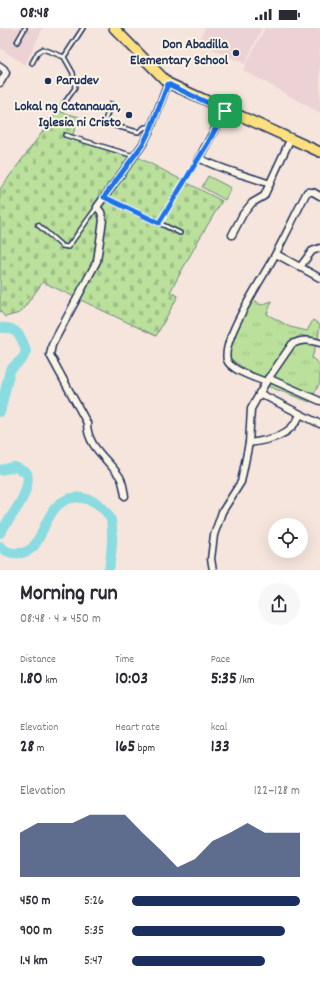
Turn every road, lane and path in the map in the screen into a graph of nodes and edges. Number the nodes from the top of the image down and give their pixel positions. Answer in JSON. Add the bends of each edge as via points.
{"nodes":[{"id":1,"x":24,"y":28,"type":"edge"},
{"id":2,"x":83,"y":28,"type":"edge"},
{"id":3,"x":114,"y":28,"type":"edge"},
{"id":4,"x":17,"y":42,"type":"dead end"},
{"id":5,"x":64,"y":57,"type":"junction"},
{"id":6,"x":32,"y":63,"type":"dead end"},
{"id":7,"x":0,"y":66,"type":"edge"},
{"id":8,"x":0,"y":83,"type":"edge"},
{"id":9,"x":168,"y":84,"type":"junction"},
{"id":10,"x":111,"y":104,"type":"dead end"},
{"id":11,"x":62,"y":105,"type":"dead end"},
{"id":12,"x":225,"y":111,"type":"junction"},
{"id":13,"x":151,"y":128,"type":"junction"},
{"id":14,"x":65,"y":135,"type":"dead end"},
{"id":15,"x":290,"y":140,"type":"junction"},
{"id":16,"x":320,"y":152,"type":"edge"},
{"id":17,"x":136,"y":156,"type":"junction"},
{"id":18,"x":198,"y":158,"type":"junction"},
{"id":19,"x":270,"y":184,"type":"junction"},
{"id":20,"x":320,"y":196,"type":"edge"},
{"id":21,"x":104,"y":197,"type":"junction"},
{"id":22,"x":97,"y":207,"type":"junction"},
{"id":23,"x":159,"y":223,"type":"junction"},
{"id":24,"x":38,"y":225,"type":"dead end"},
{"id":25,"x":180,"y":233,"type":"dead end"},
{"id":26,"x":232,"y":234,"type":"dead end"},
{"id":27,"x":320,"y":248,"type":"edge"},
{"id":28,"x":276,"y":254,"type":"junction"},
{"id":29,"x":300,"y":267,"type":"junction"},
{"id":30,"x":320,"y":278,"type":"edge"},
{"id":31,"x":320,"y":343,"type":"edge"},
{"id":32,"x":267,"y":380,"type":"junction"},
{"id":33,"x":259,"y":393,"type":"junction"},
{"id":34,"x":320,"y":401,"type":"edge"},
{"id":35,"x":300,"y":415,"type":"junction"},
{"id":36,"x":320,"y":424,"type":"edge"},
{"id":37,"x":249,"y":443,"type":"junction"},
{"id":38,"x":125,"y":496,"type":"dead end"},
{"id":39,"x":212,"y":570,"type":"edge"}],
"edges":[{"from":1,"to":4,"type":"lane"},
{"from":2,"to":5,"type":"lane"},
{"from":3,"to":9,"type":"main road"},
{"from":5,"to":6,"type":"lane","via":[[43,49],[38,52]]},
{"from":5,"to":11,"type":"lane","via":[[74,73],[75,88]]},
{"from":7,"to":8,"type":"street","via":[[6,73]]},
{"from":9,"to":12,"type":"main road"},
{"from":9,"to":13,"type":"street"},
{"from":10,"to":13,"type":"lane","via":[[104,123],[138,132],[145,127]]},
{"from":12,"to":15,"type":"main road"},
{"from":12,"to":18,"type":"street"},
{"from":13,"to":17,"type":"street"},
{"from":14,"to":17,"type":"lane"},
{"from":15,"to":16,"type":"main road"},
{"from":15,"to":19,"type":"street"},
{"from":17,"to":21,"type":"street"},
{"from":18,"to":19,"type":"street"},
{"from":18,"to":23,"type":"lane"},
{"from":19,"to":26,"type":"street","via":[[264,196],[252,203],[243,214]]},
{"from":20,"to":28,"type":"street","via":[[307,192]]},
{"from":21,"to":22,"type":"street"},
{"from":21,"to":23,"type":"lane"},
{"from":22,"to":24,"type":"lane","via":[[68,247],[62,246]]},
{"from":22,"to":38,"type":"street","via":[[103,220],[97,261],[52,345],[50,354],[87,423],[87,434],[104,460],[121,478]]},
{"from":23,"to":25,"type":"lane"},
{"from":27,"to":29,"type":"street","via":[[312,251]]},
{"from":28,"to":29,"type":"street"},
{"from":28,"to":32,"type":"street","via":[[238,319],[226,352],[232,367]]},
{"from":29,"to":30,"type":"street"},
{"from":31,"to":32,"type":"street","via":[[298,340],[292,344]]},
{"from":32,"to":33,"type":"street"},
{"from":32,"to":34,"type":"street"},
{"from":33,"to":35,"type":"street"},
{"from":33,"to":37,"type":"street","via":[[251,409]]},
{"from":35,"to":36,"type":"street"},
{"from":35,"to":37,"type":"street","via":[[290,430],[269,440]]},
{"from":37,"to":39,"type":"street","via":[[241,482],[222,512],[214,535]]}]}
